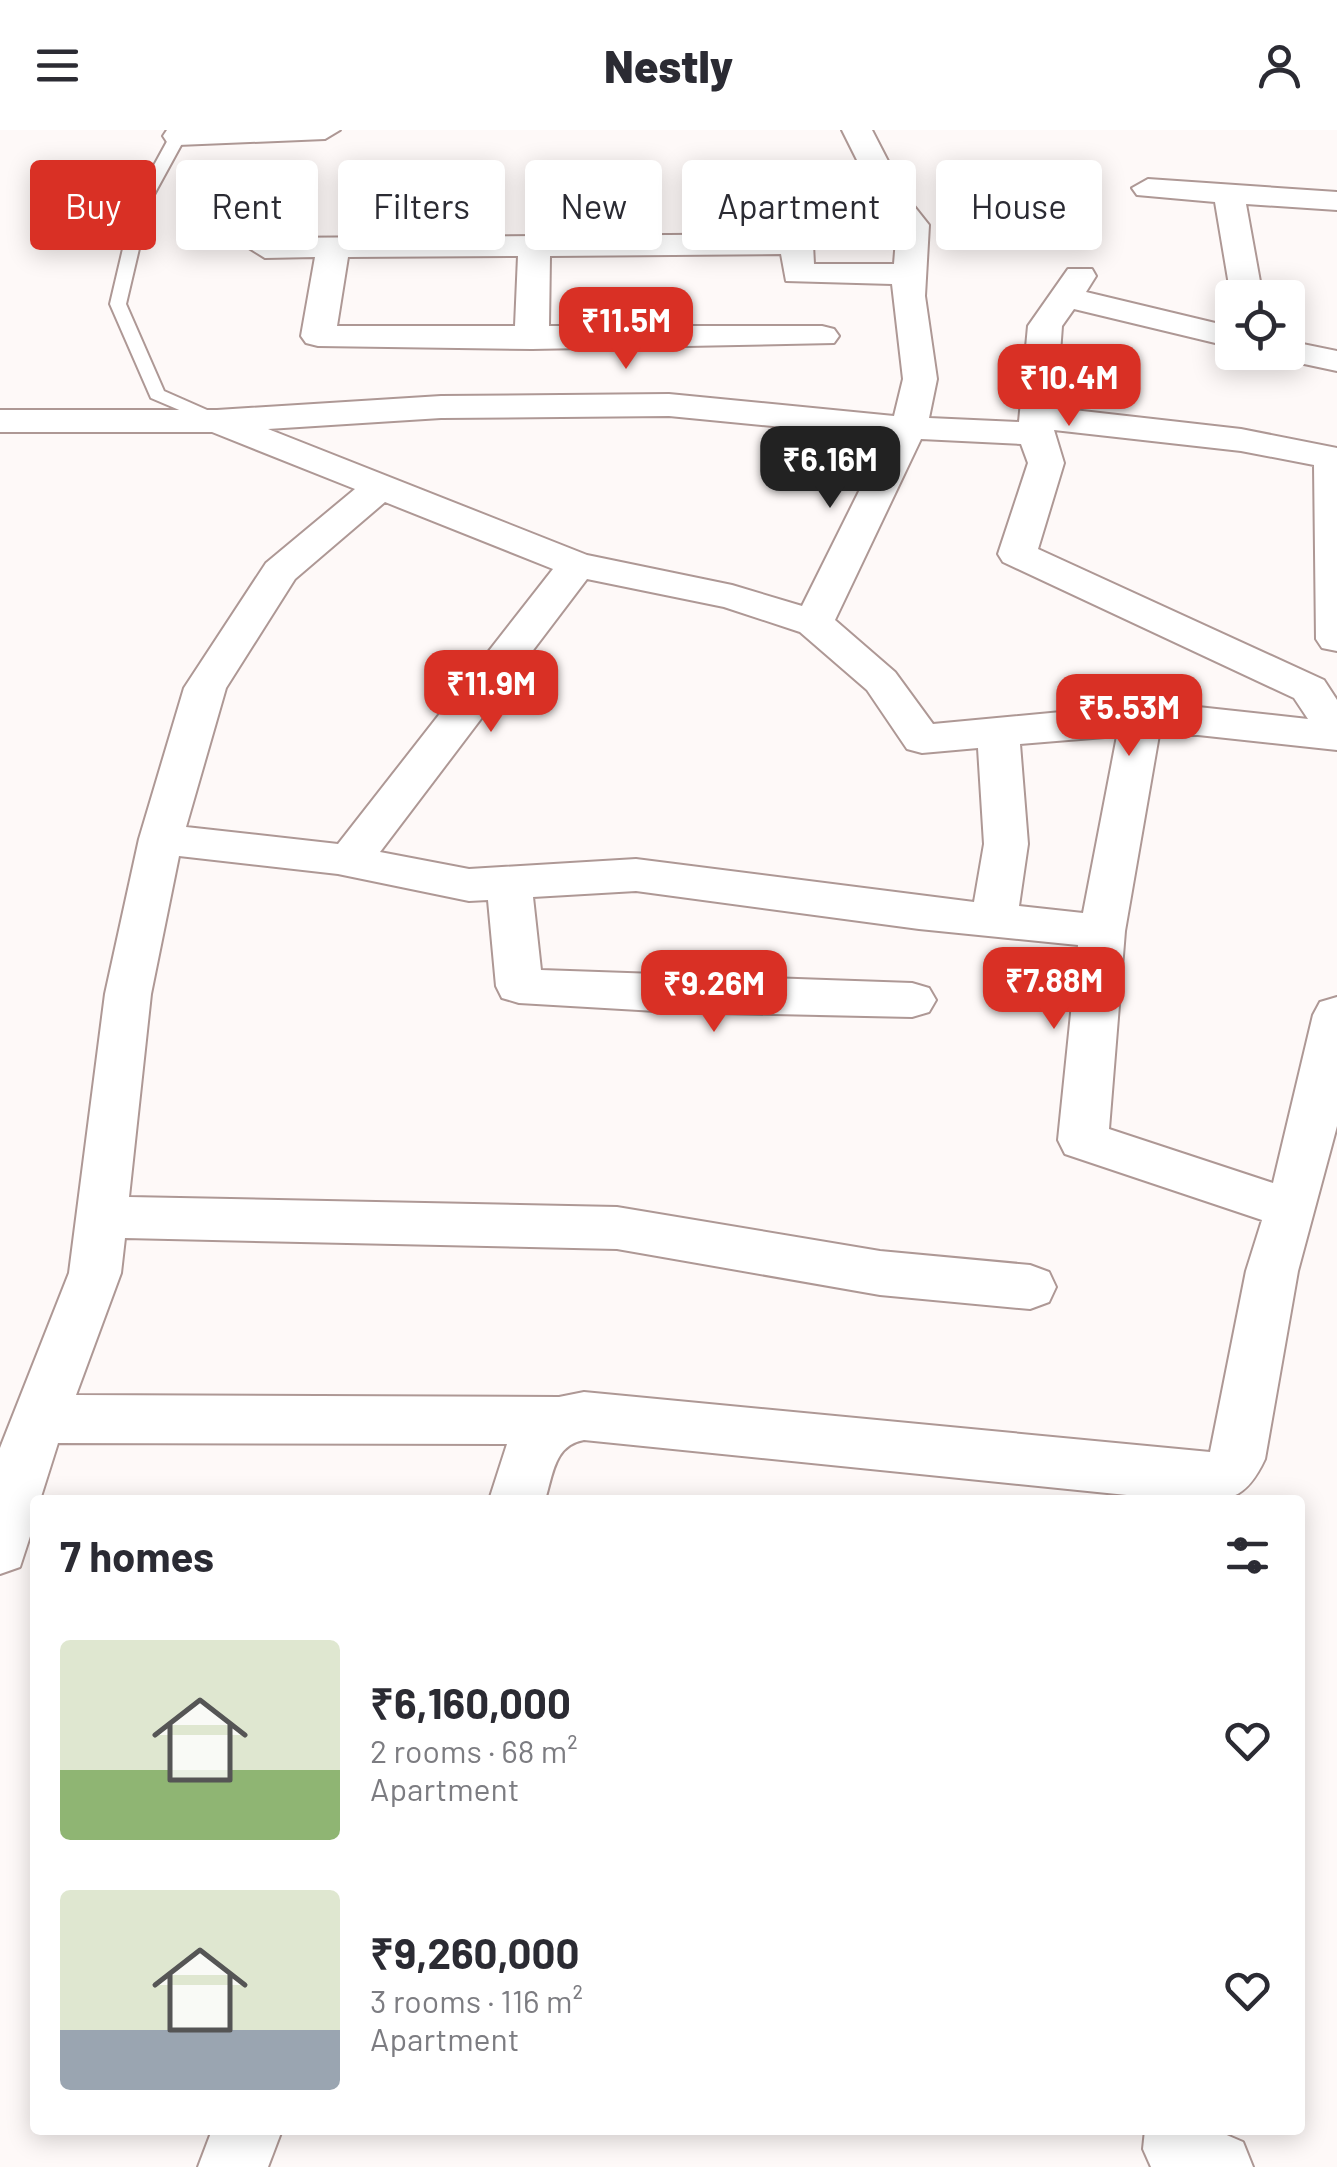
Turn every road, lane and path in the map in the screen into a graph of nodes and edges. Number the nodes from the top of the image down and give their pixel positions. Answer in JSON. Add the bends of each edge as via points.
{"nodes":[{"id":1,"x":325,"y":130,"type":"edge"},
{"id":2,"x":857,"y":130,"type":"edge"},
{"id":3,"x":177,"y":133,"type":"edge"},
{"id":4,"x":1148,"y":188,"type":"dead end"},
{"id":5,"x":1230,"y":194,"type":"junction"},
{"id":6,"x":1337,"y":201,"type":"edge"},
{"id":7,"x":662,"y":245,"type":"edge"},
{"id":8,"x":525,"y":246,"type":"edge"},
{"id":9,"x":318,"y":247,"type":"edge"},
{"id":10,"x":333,"y":247,"type":"junction"},
{"id":11,"x":534,"y":250,"type":"edge"},
{"id":12,"x":909,"y":274,"type":"junction"},
{"id":13,"x":1243,"y":280,"type":"edge"},
{"id":14,"x":1215,"y":332,"type":"edge"},
{"id":15,"x":822,"y":336,"type":"dead end"},
{"id":16,"x":532,"y":340,"type":"junction"},
{"id":17,"x":1305,"y":354,"type":"edge"},
{"id":18,"x":1337,"y":361,"type":"edge"},
{"id":19,"x":0,"y":421,"type":"edge"},
{"id":20,"x":217,"y":421,"type":"junction"},
{"id":21,"x":1036,"y":425,"type":"junction"},
{"id":22,"x":909,"y":427,"type":"junction"},
{"id":23,"x":1334,"y":459,"type":"edge"},
{"id":24,"x":379,"y":488,"type":"junction"},
{"id":25,"x":576,"y":565,"type":"junction"},
{"id":26,"x":814,"y":623,"type":"junction"},
{"id":27,"x":1336,"y":639,"type":"edge"},
{"id":28,"x":1141,"y":722,"type":"junction"},
{"id":29,"x":998,"y":732,"type":"junction"},
{"id":30,"x":1337,"y":734,"type":"edge"},
{"id":31,"x":161,"y":839,"type":"junction"},
{"id":32,"x":349,"y":861,"type":"junction"},
{"id":33,"x":508,"y":882,"type":"junction"},
{"id":34,"x":994,"y":921,"type":"junction"},
{"id":35,"x":1102,"y":931,"type":"junction"},
{"id":36,"x":912,"y":1000,"type":"dead end"},
{"id":37,"x":1337,"y":1015,"type":"edge"},
{"id":38,"x":1290,"y":1209,"type":"junction"},
{"id":39,"x":102,"y":1217,"type":"junction"},
{"id":40,"x":1030,"y":1287,"type":"dead end"},
{"id":41,"x":39,"y":1419,"type":"junction"},
{"id":42,"x":555,"y":1420,"type":"junction"},
{"id":43,"x":1237,"y":1479,"type":"edge"},
{"id":44,"x":518,"y":1495,"type":"edge"},
{"id":45,"x":0,"y":1548,"type":"edge"},
{"id":46,"x":245,"y":2135,"type":"edge"},
{"id":47,"x":1179,"y":2135,"type":"edge"},
{"id":48,"x":233,"y":2167,"type":"edge"},
{"id":49,"x":1218,"y":2167,"type":"edge"}],
"edges":[{"from":1,"to":3,"type":"street"},
{"from":2,"to":12,"type":"street","via":[[913,224]]},
{"from":3,"to":20,"type":"lane","via":[[142,202],[118,304],[158,394]]},
{"from":4,"to":5,"type":"street"},
{"from":5,"to":6,"type":"street"},
{"from":5,"to":13,"type":"street"},
{"from":7,"to":12,"type":"street","via":[[797,244],[798,274]]},
{"from":8,"to":10,"type":"street"},
{"from":9,"to":10,"type":"street"},
{"from":10,"to":16,"type":"street","via":[[318,336]]},
{"from":11,"to":16,"type":"street"},
{"from":12,"to":22,"type":"street","via":[[920,378]]},
{"from":14,"to":21,"type":"street","via":[[1073,287],[1045,326]]},
{"from":15,"to":16,"type":"street"},
{"from":17,"to":18,"type":"street"},
{"from":19,"to":20,"type":"street"},
{"from":20,"to":22,"type":"street","via":[[442,407],[669,405]]},
{"from":20,"to":24,"type":"street"},
{"from":21,"to":22,"type":"street"},
{"from":21,"to":23,"type":"street","via":[[1241,440]]},
{"from":21,"to":30,"type":"street","via":[[1046,464],[1017,554],[1309,689]]},
{"from":22,"to":26,"type":"street"},
{"from":23,"to":27,"type":"street"},
{"from":24,"to":25,"type":"street"},
{"from":24,"to":31,"type":"street","via":[[280,571],[205,688]]},
{"from":25,"to":26,"type":"street","via":[[732,597]]},
{"from":25,"to":32,"type":"street"},
{"from":26,"to":29,"type":"street","via":[[881,681],[922,739]]},
{"from":28,"to":29,"type":"street"},
{"from":28,"to":30,"type":"street"},
{"from":28,"to":35,"type":"street"},
{"from":29,"to":34,"type":"street","via":[[1006,844]]},
{"from":31,"to":32,"type":"street"},
{"from":31,"to":39,"type":"street","via":[[128,994]]},
{"from":32,"to":33,"type":"street","via":[[469,884]]},
{"from":33,"to":34,"type":"street","via":[[636,874]]},
{"from":33,"to":36,"type":"street","via":[[519,986]]},
{"from":34,"to":35,"type":"street"},
{"from":35,"to":38,"type":"street","via":[[1083,1140]]},
{"from":37,"to":38,"type":"street"},
{"from":38,"to":43,"type":"street","via":[[1272,1271]]},
{"from":39,"to":40,"type":"street","via":[[618,1228],[880,1273]]},
{"from":39,"to":41,"type":"street","via":[[95,1273]]},
{"from":41,"to":42,"type":"street"},
{"from":41,"to":45,"type":"street"},
{"from":42,"to":43,"type":"street","via":[[584,1416],[1207,1478],[1229,1472]]},
{"from":42,"to":44,"type":"street","via":[[540,1433]]},
{"from":46,"to":48,"type":"street"},
{"from":47,"to":49,"type":"street","via":[[1178,2149]]}]}
